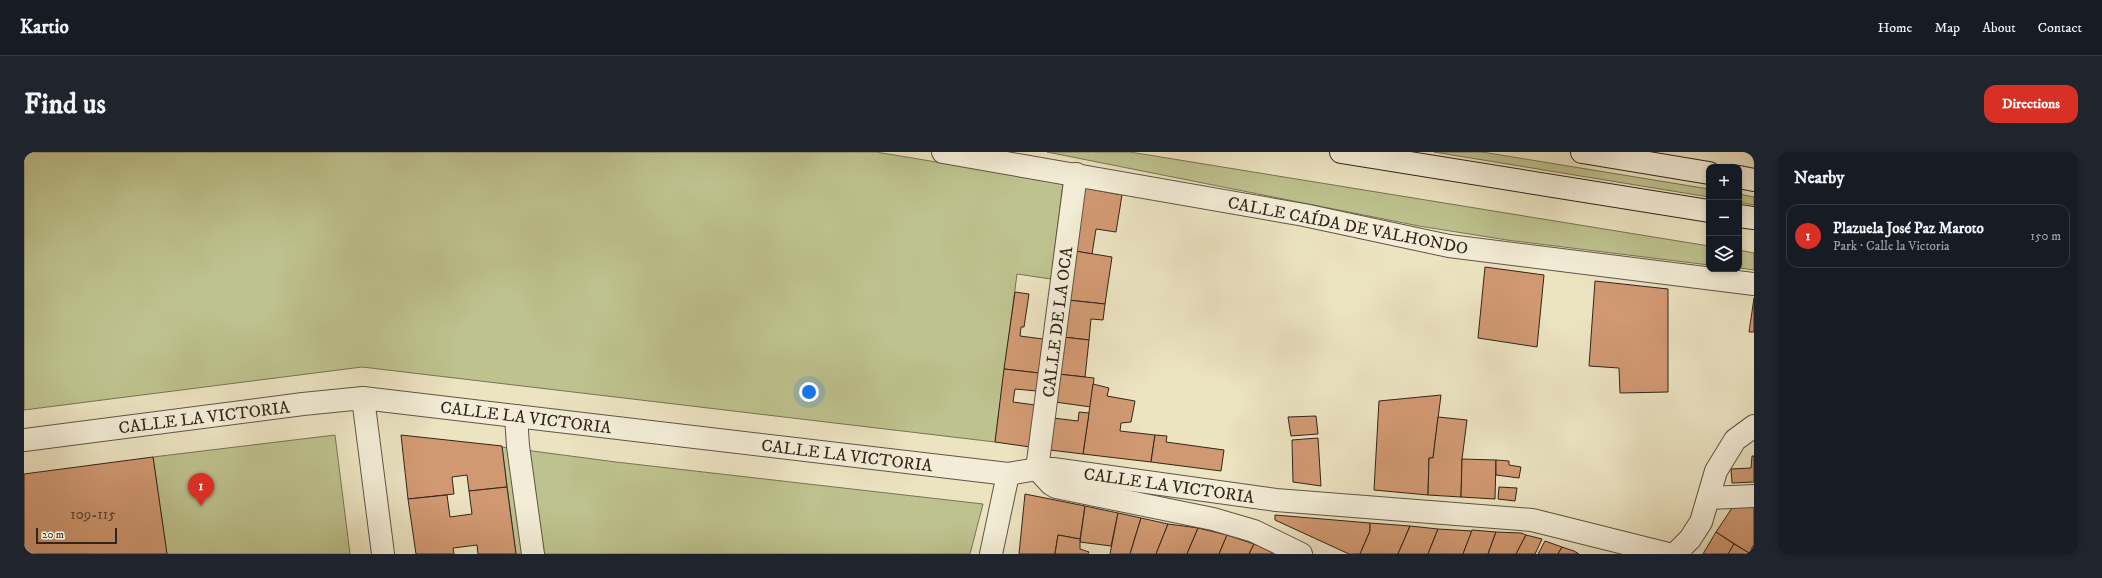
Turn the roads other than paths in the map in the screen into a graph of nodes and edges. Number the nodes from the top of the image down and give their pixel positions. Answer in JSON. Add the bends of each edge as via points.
{"nodes":[{"id":1,"x":943,"y":152,"type":"edge"},
{"id":2,"x":1341,"y":152,"type":"edge"},
{"id":3,"x":1582,"y":152,"type":"edge"},
{"id":4,"x":1706,"y":172,"type":"edge"},
{"id":5,"x":1076,"y":174,"type":"junction"},
{"id":6,"x":1742,"y":178,"type":"edge"},
{"id":7,"x":1754,"y":180,"type":"edge"},
{"id":8,"x":1706,"y":211,"type":"edge"},
{"id":9,"x":1742,"y":216,"type":"edge"},
{"id":10,"x":1754,"y":218,"type":"edge"},
{"id":11,"x":1754,"y":284,"type":"edge"},
{"id":12,"x":363,"y":398,"type":"junction"},
{"id":13,"x":516,"y":416,"type":"junction"},
{"id":14,"x":1754,"y":426,"type":"edge"},
{"id":15,"x":24,"y":440,"type":"edge"},
{"id":16,"x":1037,"y":469,"type":"junction"},
{"id":17,"x":1008,"y":474,"type":"junction"},
{"id":18,"x":1754,"y":496,"type":"edge"},
{"id":19,"x":1709,"y":498,"type":"junction"},
{"id":20,"x":383,"y":554,"type":"edge"},
{"id":21,"x":533,"y":554,"type":"edge"},
{"id":22,"x":991,"y":554,"type":"edge"},
{"id":23,"x":1301,"y":554,"type":"edge"},
{"id":24,"x":1668,"y":554,"type":"edge"},
{"id":25,"x":1675,"y":554,"type":"edge"}],
"edges":[{"from":1,"to":5,"type":"street","name":"CALLE CAÍDA DE VALHONDO"},
{"from":2,"to":8,"type":"street"},
{"from":3,"to":4,"type":"street"},
{"from":5,"to":11,"type":"street","name":"CALLE CAÍDA DE VALHONDO","via":[[1304,215],[1449,246]]},
{"from":5,"to":16,"type":"street","name":"CALLE DE LA OCA"},
{"from":6,"to":7,"type":"street"},
{"from":9,"to":10,"type":"street"},
{"from":12,"to":13,"type":"street","name":"CALLE LA VICTORIA"},
{"from":12,"to":15,"type":"street","name":"CALLE LA VICTORIA"},
{"from":12,"to":20,"type":"street"},
{"from":13,"to":17,"type":"street","name":"CALLE LA VICTORIA"},
{"from":13,"to":21,"type":"street"},
{"from":14,"to":19,"type":"street","via":[[1735,440],[1716,471]]},
{"from":16,"to":17,"type":"street","name":"CALLE LA VICTORIA"},
{"from":16,"to":23,"type":"street","via":[[1056,487],[1254,531]]},
{"from":16,"to":24,"type":"street","name":"CALLE LA VICTORIA","via":[[1054,469],[1276,500],[1532,520]]},
{"from":17,"to":22,"type":"street"},
{"from":18,"to":19,"type":"street"},
{"from":19,"to":25,"type":"street","via":[[1702,522]]}]}
